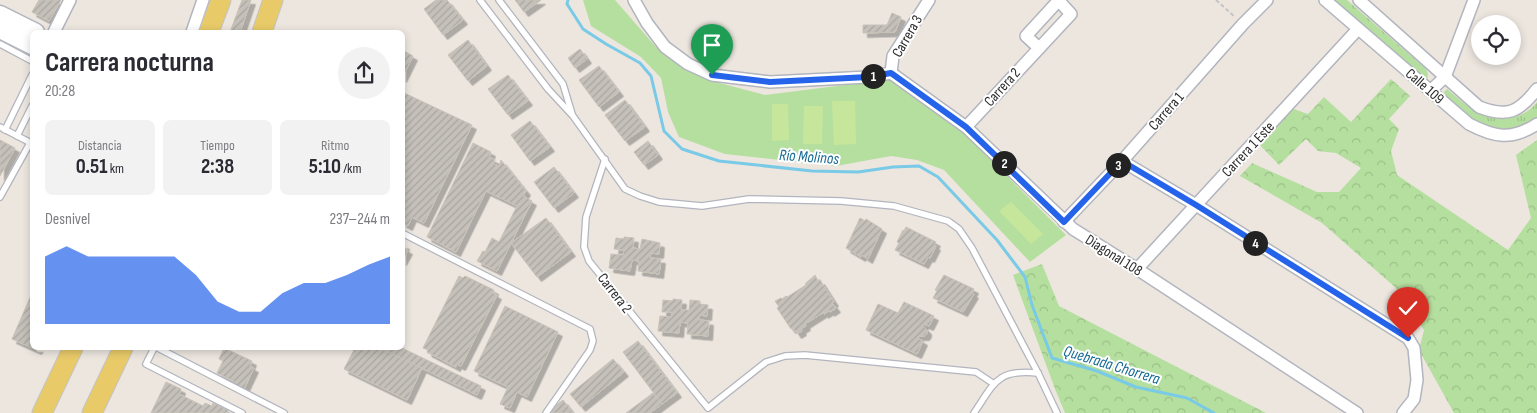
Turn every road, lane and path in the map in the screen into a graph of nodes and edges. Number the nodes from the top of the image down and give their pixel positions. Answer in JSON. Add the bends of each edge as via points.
{"nodes":[{"id":1,"x":70,"y":0,"type":"edge"},
{"id":2,"x":203,"y":0,"type":"edge"},
{"id":3,"x":221,"y":0,"type":"edge"},
{"id":4,"x":273,"y":0,"type":"edge"},
{"id":5,"x":480,"y":0,"type":"edge"},
{"id":6,"x":499,"y":0,"type":"edge"},
{"id":7,"x":634,"y":0,"type":"edge"},
{"id":8,"x":929,"y":0,"type":"edge"},
{"id":9,"x":1059,"y":0,"type":"edge"},
{"id":10,"x":1216,"y":0,"type":"edge"},
{"id":11,"x":1267,"y":0,"type":"edge"},
{"id":12,"x":1325,"y":0,"type":"edge"},
{"id":13,"x":1359,"y":0,"type":"edge"},
{"id":14,"x":1474,"y":0,"type":"edge"},
{"id":15,"x":0,"y":14,"type":"edge"},
{"id":16,"x":1243,"y":24,"type":"junction"},
{"id":17,"x":1358,"y":29,"type":"junction"},
{"id":18,"x":0,"y":30,"type":"edge"},
{"id":19,"x":32,"y":30,"type":"edge"},
{"id":20,"x":55,"y":30,"type":"edge"},
{"id":21,"x":193,"y":30,"type":"edge"},
{"id":22,"x":210,"y":30,"type":"edge"},
{"id":23,"x":263,"y":30,"type":"edge"},
{"id":24,"x":0,"y":44,"type":"edge"},
{"id":25,"x":30,"y":45,"type":"edge"},
{"id":26,"x":1038,"y":48,"type":"junction"},
{"id":27,"x":30,"y":60,"type":"edge"},
{"id":28,"x":891,"y":73,"type":"junction"},
{"id":29,"x":1445,"y":77,"type":"junction"},
{"id":30,"x":30,"y":80,"type":"edge"},
{"id":31,"x":1537,"y":89,"type":"edge"},
{"id":32,"x":1430,"y":91,"type":"junction"},
{"id":33,"x":30,"y":110,"type":"edge"},
{"id":34,"x":573,"y":116,"type":"junction"},
{"id":35,"x":1537,"y":124,"type":"edge"},
{"id":36,"x":966,"y":127,"type":"junction"},
{"id":37,"x":3,"y":129,"type":"edge"},
{"id":38,"x":17,"y":136,"type":"junction"},
{"id":39,"x":30,"y":142,"type":"edge"},
{"id":40,"x":30,"y":145,"type":"edge"},
{"id":41,"x":605,"y":159,"type":"junction"},
{"id":42,"x":1122,"y":161,"type":"junction"},
{"id":43,"x":0,"y":197,"type":"edge"},
{"id":44,"x":1196,"y":205,"type":"junction"},
{"id":45,"x":1064,"y":222,"type":"junction"},
{"id":46,"x":405,"y":235,"type":"edge"},
{"id":47,"x":1137,"y":269,"type":"junction"},
{"id":48,"x":72,"y":350,"type":"edge"},
{"id":49,"x":122,"y":350,"type":"edge"},
{"id":50,"x":153,"y":350,"type":"edge"},
{"id":51,"x":162,"y":350,"type":"edge"},
{"id":52,"x":1038,"y":373,"type":"junction"},
{"id":53,"x":994,"y":384,"type":"junction"},
{"id":54,"x":42,"y":413,"type":"edge"},
{"id":55,"x":92,"y":413,"type":"edge"},
{"id":56,"x":242,"y":413,"type":"edge"},
{"id":57,"x":284,"y":413,"type":"edge"},
{"id":58,"x":546,"y":413,"type":"edge"},
{"id":59,"x":974,"y":413,"type":"edge"},
{"id":60,"x":1057,"y":413,"type":"edge"},
{"id":61,"x":1357,"y":413,"type":"edge"},
{"id":62,"x":1403,"y":413,"type":"edge"}],
"edges":[{"from":1,"to":20,"type":"street"},
{"from":2,"to":21,"type":"street"},
{"from":3,"to":22,"type":"main road"},
{"from":4,"to":23,"type":"main road"},
{"from":5,"to":34,"type":"lane","via":[[548,89]]},
{"from":6,"to":34,"type":"lane","via":[[563,84]]},
{"from":7,"to":28,"type":"street","via":[[665,47],[688,64],[712,75],[770,82]]},
{"from":8,"to":28,"type":"street","name":"Carrera 3","via":[[893,56]]},
{"from":9,"to":26,"type":"street","name":"Carrera 2","via":[[1026,36]]},
{"from":9,"to":26,"type":"street","name":"Carrera 2","via":[[1071,14]]},
{"from":10,"to":16,"type":"path"},
{"from":11,"to":16,"type":"street","name":"Carrera 1"},
{"from":12,"to":17,"type":"street","name":"Calle 109"},
{"from":13,"to":29,"type":"street","name":"Calle 109"},
{"from":14,"to":29,"type":"street"},
{"from":15,"to":19,"type":"main road"},
{"from":16,"to":42,"type":"street","name":"Carrera 1"},
{"from":17,"to":32,"type":"street","name":"Calle 109"},
{"from":17,"to":44,"type":"street","name":"Carrera 1 Este"},
{"from":18,"to":25,"type":"main road"},
{"from":24,"to":27,"type":"lane"},
{"from":26,"to":36,"type":"street","name":"Carrera 2"},
{"from":28,"to":36,"type":"street","name":"Diagonal 108"},
{"from":29,"to":31,"type":"street","name":"Calle 109","via":[[1479,107],[1494,112],[1508,113],[1521,108]]},
{"from":29,"to":32,"type":"street"},
{"from":30,"to":37,"type":"lane"},
{"from":32,"to":35,"type":"street","name":"Calle 109","via":[[1469,124],[1488,134],[1508,136],[1527,131]]},
{"from":33,"to":38,"type":"lane"},
{"from":34,"to":41,"type":"lane"},
{"from":36,"to":45,"type":"street","name":"Diagonal 108"},
{"from":37,"to":38,"type":"lane"},
{"from":38,"to":39,"type":"lane"},
{"from":40,"to":43,"type":"lane"},
{"from":41,"to":52,"type":"lane","via":[[625,189],[658,202],[702,206],[749,200],[841,201],[894,206],[948,221],[972,248]]},
{"from":41,"to":53,"type":"lane","name":"Carrera 2","via":[[586,216],[584,247],[589,261],[708,408],[766,362],[785,356],[805,355],[976,372]]},
{"from":42,"to":44,"type":"street"},
{"from":42,"to":45,"type":"street","name":"Carrera 1"},
{"from":44,"to":47,"type":"street","name":"Carrera 1 Este"},
{"from":44,"to":62,"type":"street","via":[[1408,338],[1414,348],[1417,380],[1414,399]]},
{"from":45,"to":47,"type":"street","name":"Diagonal 108"},
{"from":46,"to":58,"type":"lane","via":[[590,329],[593,341],[590,350]]},
{"from":47,"to":61,"type":"street","name":"Diagonal 108"},
{"from":48,"to":54,"type":"main road"},
{"from":49,"to":55,"type":"main road"},
{"from":50,"to":56,"type":"lane","via":[[146,364]]},
{"from":51,"to":57,"type":"lane"},
{"from":52,"to":53,"type":"lane","via":[[1020,371],[1007,374]]},
{"from":52,"to":60,"type":"lane"},
{"from":53,"to":59,"type":"lane"}]}
